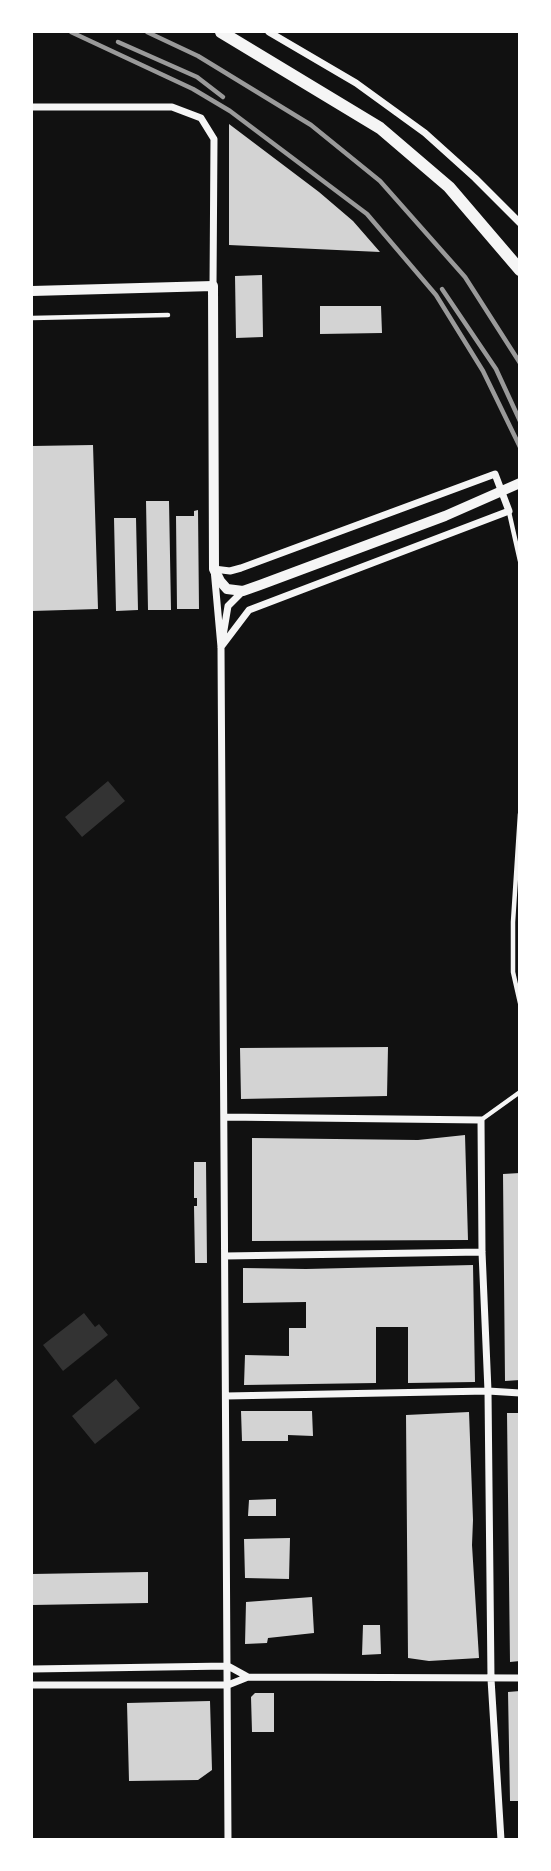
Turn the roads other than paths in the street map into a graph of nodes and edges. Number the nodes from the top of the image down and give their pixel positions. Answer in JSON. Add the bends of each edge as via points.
{"nodes":[{"id":1,"x":220,"y":32,"type":"edge"},
{"id":2,"x":269,"y":32,"type":"edge"},
{"id":3,"x":32,"y":107,"type":"edge"},
{"id":4,"x":520,"y":223,"type":"edge"},
{"id":5,"x":520,"y":270,"type":"edge"},
{"id":6,"x":213,"y":286,"type":"junction"},
{"id":7,"x":32,"y":291,"type":"edge"},
{"id":8,"x":169,"y":315,"type":"dead end"},
{"id":9,"x":32,"y":318,"type":"edge"},
{"id":10,"x":520,"y":484,"type":"edge"},
{"id":11,"x":509,"y":511,"type":"junction"},
{"id":12,"x":520,"y":561,"type":"edge"},
{"id":13,"x":214,"y":569,"type":"junction"},
{"id":14,"x":243,"y":591,"type":"junction"},
{"id":15,"x":221,"y":647,"type":"junction"},
{"id":16,"x":520,"y":814,"type":"edge"},
{"id":17,"x":520,"y":1003,"type":"edge"},
{"id":18,"x":520,"y":1092,"type":"edge"},
{"id":19,"x":224,"y":1117,"type":"junction"},
{"id":20,"x":481,"y":1120,"type":"junction"},
{"id":21,"x":482,"y":1251,"type":"junction"},
{"id":22,"x":225,"y":1256,"type":"junction"},
{"id":23,"x":488,"y":1391,"type":"junction"},
{"id":24,"x":520,"y":1393,"type":"edge"},
{"id":25,"x":226,"y":1396,"type":"junction"},
{"id":26,"x":228,"y":1666,"type":"junction"},
{"id":27,"x":32,"y":1669,"type":"edge"},
{"id":28,"x":248,"y":1677,"type":"junction"},
{"id":29,"x":520,"y":1678,"type":"edge"},
{"id":30,"x":491,"y":1679,"type":"junction"},
{"id":31,"x":32,"y":1685,"type":"edge"},
{"id":32,"x":228,"y":1685,"type":"junction"},
{"id":33,"x":228,"y":1839,"type":"edge"},
{"id":34,"x":501,"y":1839,"type":"edge"}],
"edges":[{"from":1,"to":5,"type":"main road","via":[[380,128],[449,187]]},
{"from":2,"to":4,"type":"street","via":[[356,83],[425,133]]},
{"from":3,"to":6,"type":"street","via":[[172,107],[201,118],[214,139]]},
{"from":6,"to":7,"type":"street"},
{"from":6,"to":13,"type":"street"},
{"from":8,"to":9,"type":"lane"},
{"from":10,"to":14,"type":"street"},
{"from":11,"to":12,"type":"lane"},
{"from":11,"to":13,"type":"street","via":[[495,474],[241,568]]},
{"from":11,"to":15,"type":"street","via":[[249,610]]},
{"from":13,"to":14,"type":"street","via":[[227,589]]},
{"from":13,"to":15,"type":"street"},
{"from":14,"to":15,"type":"street","via":[[228,606]]},
{"from":15,"to":19,"type":"street"},
{"from":16,"to":17,"type":"lane","via":[[513,922],[513,972]]},
{"from":18,"to":20,"type":"lane"},
{"from":19,"to":20,"type":"street"},
{"from":19,"to":22,"type":"street"},
{"from":20,"to":21,"type":"street"},
{"from":21,"to":22,"type":"street"},
{"from":21,"to":23,"type":"street"},
{"from":22,"to":25,"type":"street"},
{"from":23,"to":24,"type":"street"},
{"from":23,"to":25,"type":"street"},
{"from":23,"to":30,"type":"street"},
{"from":25,"to":26,"type":"street"},
{"from":26,"to":27,"type":"street"},
{"from":26,"to":28,"type":"street"},
{"from":26,"to":32,"type":"street"},
{"from":28,"to":30,"type":"street"},
{"from":28,"to":32,"type":"street"},
{"from":29,"to":30,"type":"street"},
{"from":30,"to":34,"type":"street"},
{"from":31,"to":32,"type":"street"},
{"from":32,"to":33,"type":"street"}]}
